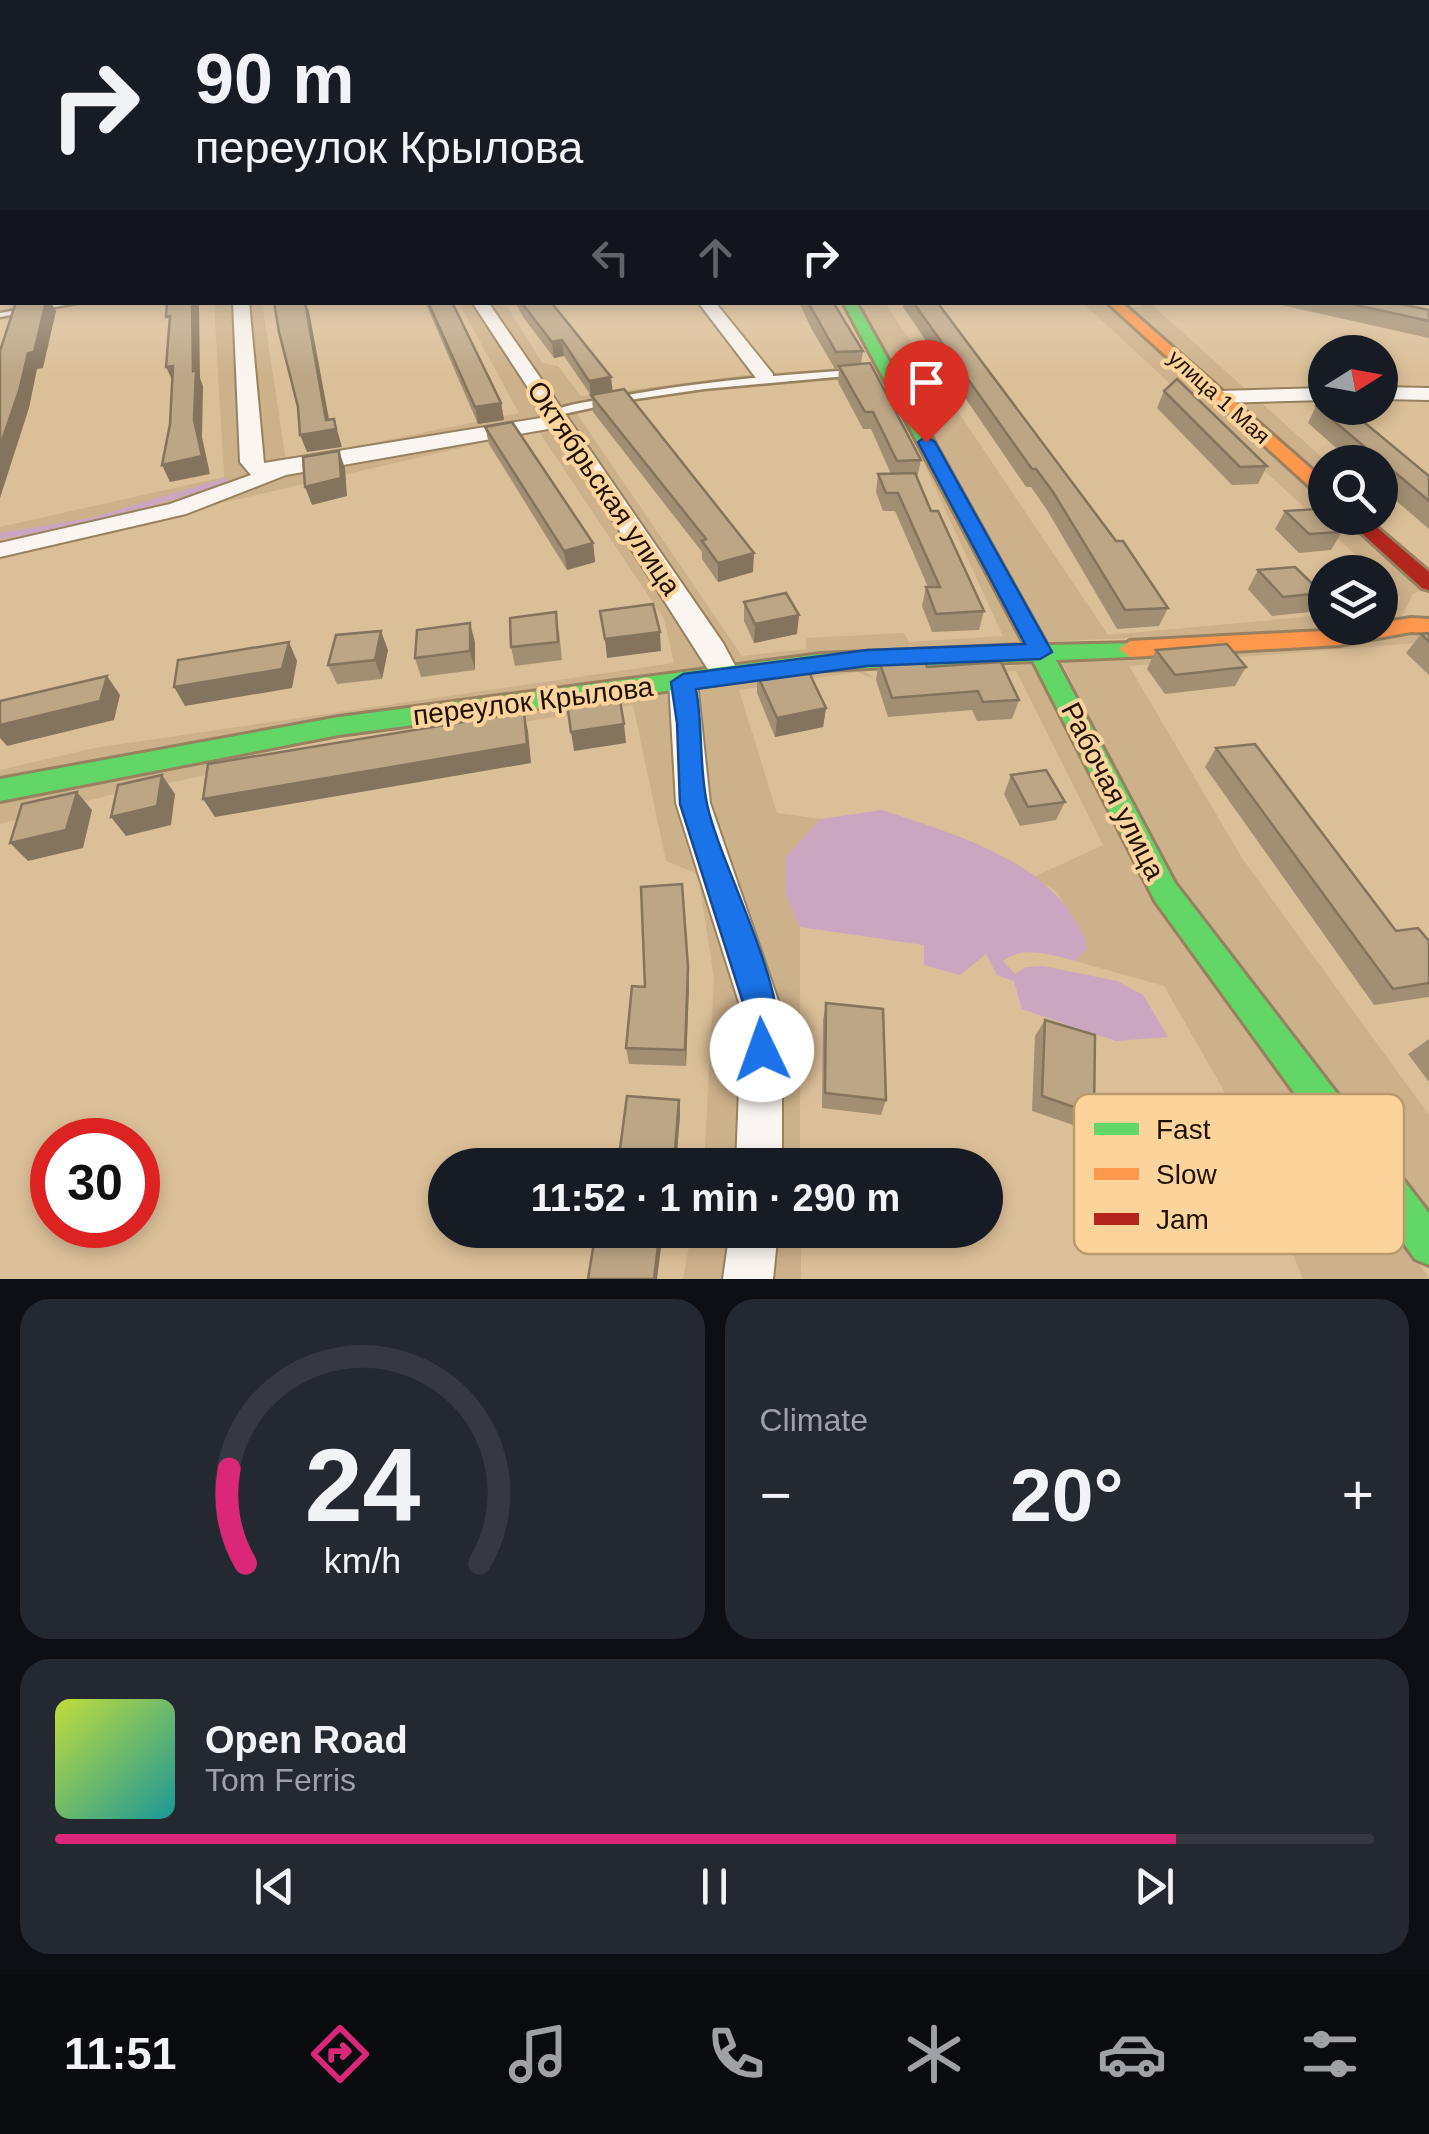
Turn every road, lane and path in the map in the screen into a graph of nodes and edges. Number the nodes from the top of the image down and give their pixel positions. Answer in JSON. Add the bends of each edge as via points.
{"nodes":[{"id":1,"x":55,"y":305,"type":"edge"},
{"id":2,"x":240,"y":305,"type":"edge"},
{"id":3,"x":482,"y":305,"type":"edge"},
{"id":4,"x":708,"y":305,"type":"edge"},
{"id":5,"x":851,"y":305,"type":"edge"},
{"id":6,"x":1116,"y":305,"type":"edge"},
{"id":7,"x":0,"y":306,"type":"edge"},
{"id":8,"x":24,"y":309,"type":"junction"},
{"id":9,"x":0,"y":315,"type":"edge"},
{"id":10,"x":889,"y":372,"type":"junction"},
{"id":11,"x":766,"y":378,"type":"junction"},
{"id":12,"x":1398,"y":393,"type":"edge"},
{"id":13,"x":1308,"y":394,"type":"edge"},
{"id":14,"x":1429,"y":394,"type":"edge"},
{"id":15,"x":1219,"y":397,"type":"junction"},
{"id":16,"x":557,"y":417,"type":"junction"},
{"id":17,"x":280,"y":470,"type":"junction"},
{"id":18,"x":1308,"y":475,"type":"edge"},
{"id":19,"x":1375,"y":535,"type":"edge"},
{"id":20,"x":0,"y":550,"type":"edge"},
{"id":21,"x":1429,"y":582,"type":"edge"},
{"id":22,"x":1429,"y":626,"type":"edge"},
{"id":23,"x":1040,"y":652,"type":"junction"},
{"id":24,"x":726,"y":676,"type":"junction"},
{"id":25,"x":683,"y":682,"type":"junction"},
{"id":26,"x":0,"y":790,"type":"edge"},
{"id":27,"x":1316,"y":1094,"type":"edge"},
{"id":28,"x":759,"y":1148,"type":"edge"},
{"id":29,"x":1404,"y":1211,"type":"edge"},
{"id":30,"x":1429,"y":1245,"type":"edge"},
{"id":31,"x":752,"y":1248,"type":"edge"},
{"id":32,"x":748,"y":1279,"type":"edge"}],
"edges":[{"from":1,"to":8,"type":"lane"},
{"from":2,"to":17,"type":"street","via":[[251,462],[258,470]]},
{"from":3,"to":16,"type":"street","name":"Октябрьская улица"},
{"from":4,"to":11,"type":"street"},
{"from":5,"to":10,"type":"street","name":"Рабочая улица"},
{"from":6,"to":15,"type":"street","name":"улица 1 Мая"},
{"from":7,"to":8,"type":"lane"},
{"from":8,"to":9,"type":"lane"},
{"from":10,"to":11,"type":"lane"},
{"from":10,"to":23,"type":"street","name":"Рабочая улица"},
{"from":11,"to":16,"type":"lane","via":[[618,398]]},
{"from":12,"to":14,"type":"street"},
{"from":13,"to":15,"type":"street"},
{"from":15,"to":18,"type":"street","name":"улица 1 Мая"},
{"from":16,"to":17,"type":"street"},
{"from":16,"to":24,"type":"street","name":"Октябрьская улица"},
{"from":17,"to":20,"type":"street","via":[[172,510]]},
{"from":19,"to":21,"type":"street"},
{"from":22,"to":23,"type":"street","name":"переулок Крылова","via":[[1230,645]]},
{"from":23,"to":24,"type":"street","name":"переулок Крылова","via":[[867,658]]},
{"from":23,"to":27,"type":"street","name":"Рабочая улица","via":[[1166,892]]},
{"from":24,"to":25,"type":"street","name":"переулок Крылова"},
{"from":25,"to":26,"type":"street","name":"переулок Крылова","via":[[339,726]]},
{"from":25,"to":28,"type":"street","via":[[693,804],[762,1012]]},
{"from":29,"to":30,"type":"street","name":"Рабочая улица"},
{"from":31,"to":32,"type":"street"}]}
